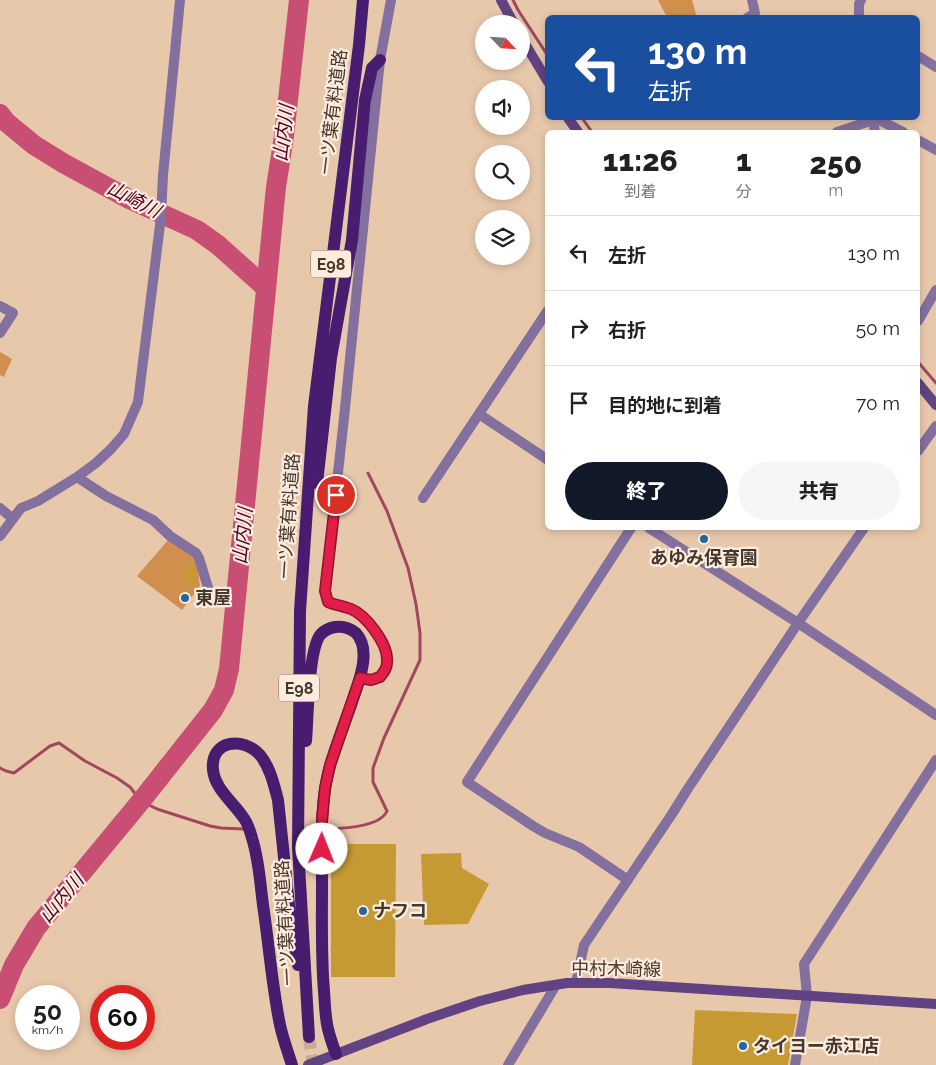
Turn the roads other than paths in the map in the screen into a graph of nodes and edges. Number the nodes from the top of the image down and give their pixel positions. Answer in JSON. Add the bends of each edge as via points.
{"nodes":[{"id":1,"x":180,"y":0,"type":"edge"},
{"id":2,"x":363,"y":0,"type":"edge"},
{"id":3,"x":391,"y":0,"type":"edge"},
{"id":4,"x":501,"y":0,"type":"edge"},
{"id":5,"x":752,"y":0,"type":"edge"},
{"id":6,"x":861,"y":0,"type":"edge"},
{"id":7,"x":509,"y":15,"type":"edge"},
{"id":8,"x":753,"y":15,"type":"edge"},
{"id":9,"x":858,"y":15,"type":"edge"},
{"id":10,"x":530,"y":52,"type":"edge"},
{"id":11,"x":920,"y":57,"type":"edge"},
{"id":12,"x":380,"y":60,"type":"junction"},
{"id":13,"x":936,"y":67,"type":"edge"},
{"id":14,"x":545,"y":77,"type":"edge"},
{"id":15,"x":872,"y":120,"type":"joint"},
{"id":16,"x":879,"y":120,"type":"edge"},
{"id":17,"x":843,"y":130,"type":"edge"},
{"id":18,"x":874,"y":130,"type":"edge"},
{"id":19,"x":899,"y":130,"type":"edge"},
{"id":20,"x":920,"y":141,"type":"edge"},
{"id":21,"x":936,"y":149,"type":"edge"},
{"id":22,"x":936,"y":290,"type":"edge"},
{"id":23,"x":0,"y":306,"type":"edge"},
{"id":24,"x":545,"y":315,"type":"edge"},
{"id":25,"x":920,"y":318,"type":"edge"},
{"id":26,"x":0,"y":333,"type":"edge"},
{"id":27,"x":920,"y":385,"type":"edge"},
{"id":28,"x":936,"y":405,"type":"edge"},
{"id":29,"x":479,"y":414,"type":"junction"},
{"id":30,"x":936,"y":426,"type":"edge"},
{"id":31,"x":920,"y":448,"type":"edge"},
{"id":32,"x":545,"y":458,"type":"edge"},
{"id":33,"x":77,"y":478,"type":"junction"},
{"id":34,"x":423,"y":498,"type":"dead end"},
{"id":35,"x":0,"y":508,"type":"edge"},
{"id":36,"x":13,"y":518,"type":"junction"},
{"id":37,"x":305,"y":529,"type":"junction"},
{"id":38,"x":630,"y":530,"type":"edge"},
{"id":39,"x":652,"y":530,"type":"edge"},
{"id":40,"x":863,"y":530,"type":"edge"},
{"id":41,"x":0,"y":536,"type":"edge"},
{"id":42,"x":209,"y":591,"type":"dead end"},
{"id":43,"x":798,"y":623,"type":"junction"},
{"id":44,"x":360,"y":678,"type":"junction"},
{"id":45,"x":936,"y":715,"type":"edge"},
{"id":46,"x":936,"y":760,"type":"edge"},
{"id":47,"x":298,"y":847,"type":"junction"},
{"id":48,"x":628,"y":880,"type":"junction"},
{"id":49,"x":576,"y":983,"type":"junction"},
{"id":50,"x":556,"y":985,"type":"junction"},
{"id":51,"x":807,"y":996,"type":"junction"},
{"id":52,"x":936,"y":1004,"type":"edge"},
{"id":53,"x":336,"y":1054,"type":"junction"},
{"id":54,"x":292,"y":1065,"type":"edge"},
{"id":55,"x":308,"y":1065,"type":"edge"},
{"id":56,"x":508,"y":1065,"type":"edge"},
{"id":57,"x":795,"y":1065,"type":"edge"}],
"edges":[{"from":1,"to":33,"type":"street","via":[[160,217],[138,402],[124,434]]},
{"from":2,"to":37,"type":"main road","name":"一ツ葉有料道路","number":"E98","via":[[314,406]]},
{"from":3,"to":12,"type":"street"},
{"from":4,"to":7,"type":"main road"},
{"from":5,"to":8,"type":"street"},
{"from":6,"to":9,"type":"street"},
{"from":10,"to":14,"type":"main road"},
{"from":11,"to":13,"type":"street"},
{"from":12,"to":37,"type":"main road","via":[[372,68],[365,100],[352,240],[331,358],[317,482]]},
{"from":12,"to":44,"type":"street","via":[[325,591],[328,602],[352,609],[382,640],[386,668],[380,677],[371,680]]},
{"from":15,"to":17,"type":"street"},
{"from":15,"to":18,"type":"street"},
{"from":16,"to":19,"type":"street"},
{"from":20,"to":21,"type":"street"},
{"from":22,"to":25,"type":"street"},
{"from":23,"to":26,"type":"street","via":[[13,313]]},
{"from":24,"to":29,"type":"street"},
{"from":27,"to":28,"type":"main road"},
{"from":29,"to":32,"type":"street"},
{"from":29,"to":34,"type":"street"},
{"from":30,"to":31,"type":"street"},
{"from":33,"to":36,"type":"street","via":[[21,508]]},
{"from":33,"to":42,"type":"street","via":[[153,520],[196,553]]},
{"from":35,"to":36,"type":"street"},
{"from":36,"to":41,"type":"street"},
{"from":37,"to":47,"type":"main road","name":"一ツ葉有料道路","number":"E98","via":[[300,611]]},
{"from":38,"to":48,"type":"street","via":[[467,782],[545,833],[579,846]]},
{"from":39,"to":43,"type":"street"},
{"from":40,"to":43,"type":"street"},
{"from":43,"to":45,"type":"street"},
{"from":43,"to":48,"type":"street"},
{"from":44,"to":47,"type":"main road","via":[[363,661],[360,638],[348,628],[330,628],[316,642],[311,665]]},
{"from":44,"to":53,"type":"main road","via":[[330,765],[322,821],[322,971],[328,1029]]},
{"from":46,"to":51,"type":"street","via":[[804,964]]},
{"from":47,"to":54,"type":"main road","name":"一ツ葉有料道路","number":"E98","via":[[309,1037],[273,780],[260,755],[252,749],[232,743],[220,747],[213,759],[213,772],[220,788],[244,817],[252,836],[280,1027]]},
{"from":48,"to":49,"type":"street","via":[[584,945]]},
{"from":49,"to":50,"type":"main road","name":"中村木崎線"},
{"from":49,"to":51,"type":"main road","name":"中村木崎線"},
{"from":50,"to":53,"type":"main road","name":"中村木崎線","via":[[480,1001]]},
{"from":50,"to":56,"type":"street"},
{"from":51,"to":52,"type":"main road","name":"中村木崎線"},
{"from":51,"to":57,"type":"street"},
{"from":53,"to":55,"type":"main road","name":"中村木崎線"}]}
